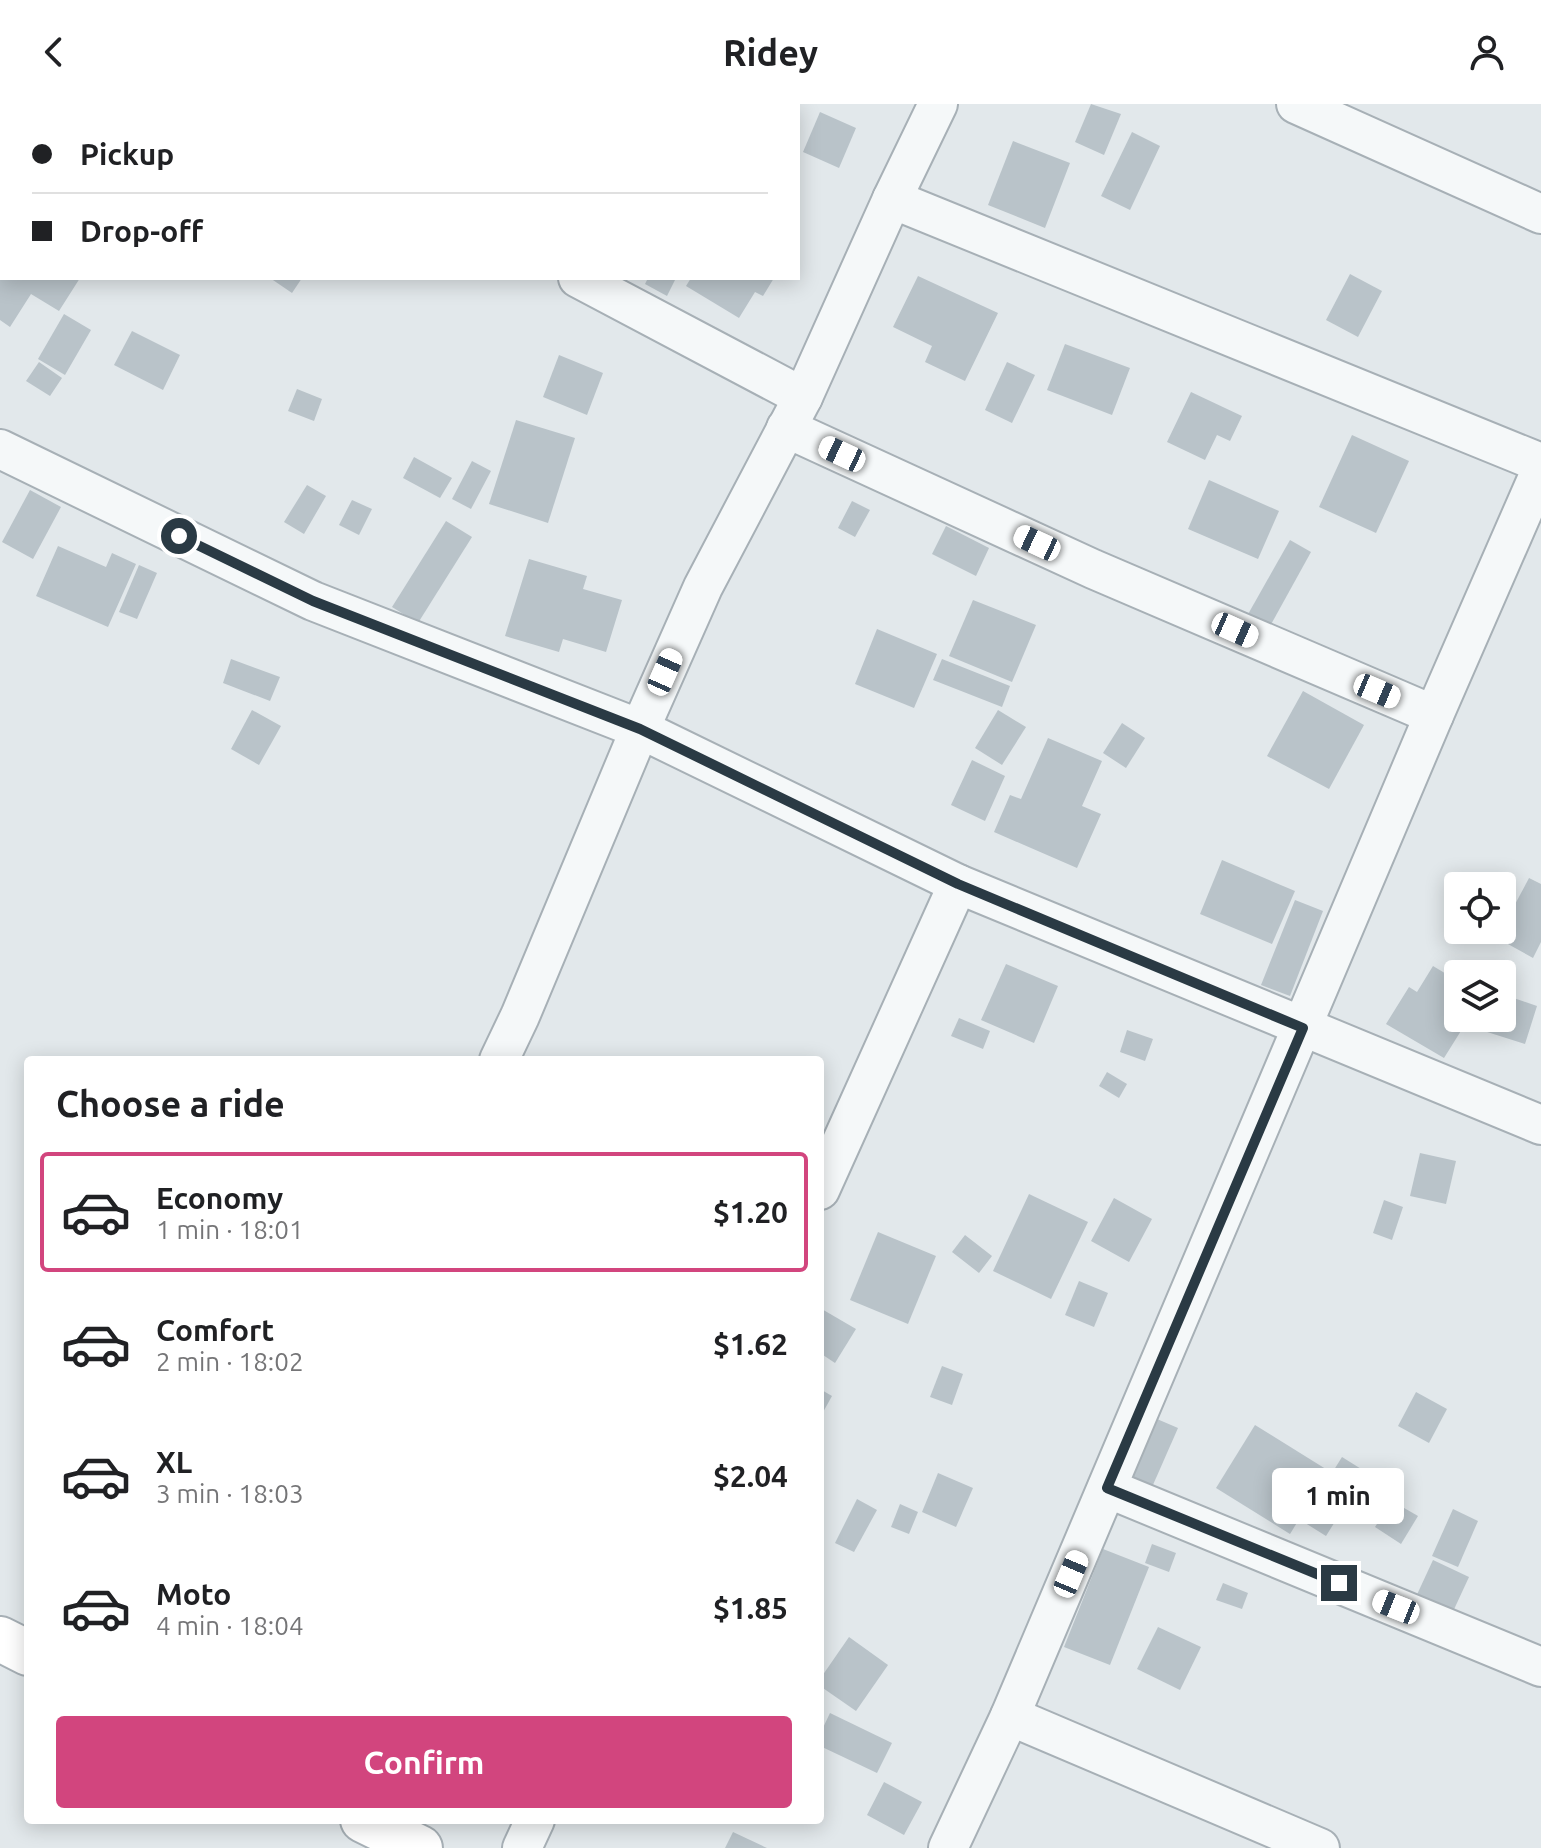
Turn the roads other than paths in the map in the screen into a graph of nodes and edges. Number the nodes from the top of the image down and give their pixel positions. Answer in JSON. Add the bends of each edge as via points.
{"nodes":[{"id":1,"x":938,"y":104,"type":"edge"},
{"id":2,"x":1296,"y":104,"type":"edge"},
{"id":3,"x":892,"y":199,"type":"junction"},
{"id":4,"x":1541,"y":214,"type":"edge"},
{"id":5,"x":581,"y":280,"type":"edge"},
{"id":6,"x":794,"y":413,"type":"junction"},
{"id":7,"x":0,"y":449,"type":"edge"},
{"id":8,"x":1541,"y":463,"type":"edge"},
{"id":9,"x":1541,"y":470,"type":"edge"},
{"id":10,"x":1434,"y":715,"type":"junction"},
{"id":11,"x":640,"y":729,"type":"junction"},
{"id":12,"x":958,"y":884,"type":"junction"},
{"id":13,"x":1303,"y":1028,"type":"junction"},
{"id":14,"x":501,"y":1056,"type":"edge"},
{"id":15,"x":1541,"y":1125,"type":"edge"},
{"id":16,"x":824,"y":1181,"type":"edge"},
{"id":17,"x":1107,"y":1488,"type":"junction"},
{"id":18,"x":0,"y":1639,"type":"edge"},
{"id":19,"x":24,"y":1651,"type":"edge"},
{"id":20,"x":1541,"y":1667,"type":"edge"},
{"id":21,"x":1010,"y":1716,"type":"junction"},
{"id":22,"x":371,"y":1824,"type":"edge"},
{"id":23,"x":533,"y":1824,"type":"edge"},
{"id":24,"x":420,"y":1848,"type":"edge"},
{"id":25,"x":522,"y":1848,"type":"edge"},
{"id":26,"x":948,"y":1848,"type":"edge"},
{"id":27,"x":1320,"y":1848,"type":"edge"}],
"edges":[{"from":1,"to":3,"type":"street"},
{"from":2,"to":4,"type":"street"},
{"from":3,"to":6,"type":"street"},
{"from":3,"to":8,"type":"street"},
{"from":5,"to":6,"type":"street"},
{"from":6,"to":10,"type":"street","via":[[1093,569]]},
{"from":6,"to":11,"type":"street","via":[[703,587]]},
{"from":7,"to":11,"type":"street","via":[[313,601]]},
{"from":9,"to":10,"type":"street"},
{"from":10,"to":13,"type":"street"},
{"from":11,"to":12,"type":"street"},
{"from":11,"to":14,"type":"street"},
{"from":12,"to":13,"type":"street"},
{"from":12,"to":16,"type":"street"},
{"from":13,"to":15,"type":"street"},
{"from":13,"to":17,"type":"street"},
{"from":17,"to":20,"type":"street"},
{"from":17,"to":21,"type":"street"},
{"from":18,"to":19,"type":"street"},
{"from":21,"to":26,"type":"street"},
{"from":21,"to":27,"type":"street"},
{"from":22,"to":24,"type":"street"},
{"from":23,"to":25,"type":"street"}]}
